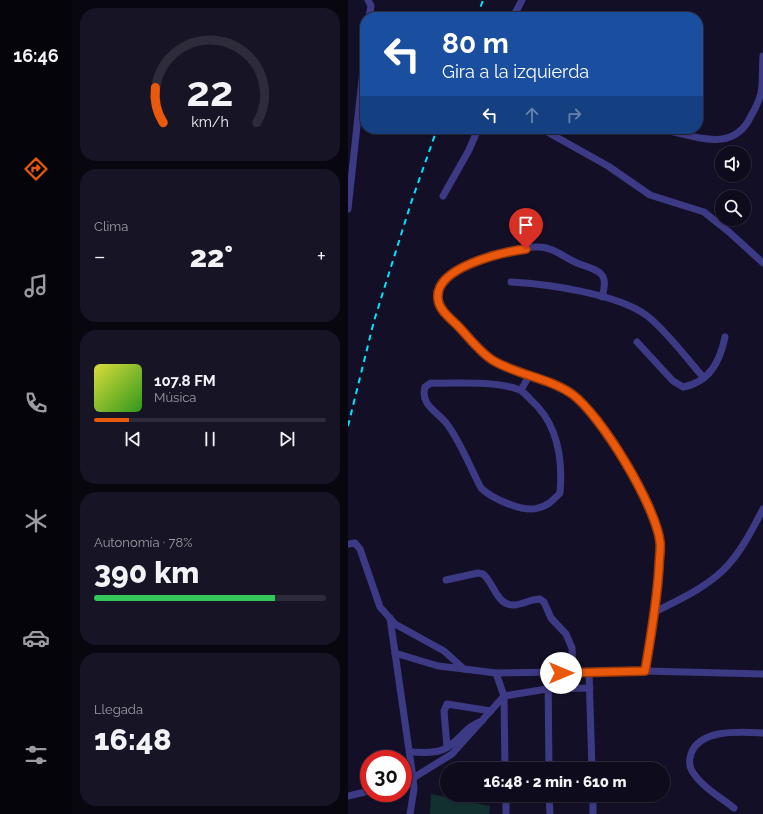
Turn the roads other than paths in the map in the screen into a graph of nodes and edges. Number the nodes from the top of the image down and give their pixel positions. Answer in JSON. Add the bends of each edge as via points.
{"nodes":[{"id":1,"x":522,"y":0,"type":"edge"},
{"id":2,"x":516,"y":12,"type":"edge"},
{"id":3,"x":763,"y":56,"type":"edge"},
{"id":4,"x":360,"y":98,"type":"edge"},
{"id":5,"x":476,"y":134,"type":"edge"},
{"id":6,"x":551,"y":134,"type":"edge"},
{"id":7,"x":683,"y":134,"type":"edge"},
{"id":8,"x":443,"y":196,"type":"dead end"},
{"id":9,"x":348,"y":209,"type":"edge"},
{"id":10,"x":763,"y":263,"type":"edge"},
{"id":11,"x":511,"y":282,"type":"dead end"},
{"id":12,"x":602,"y":297,"type":"junction"},
{"id":13,"x":724,"y":337,"type":"dead end"},
{"id":14,"x":637,"y":342,"type":"dead end"},
{"id":15,"x":529,"y":376,"type":"junction"},
{"id":16,"x":704,"y":378,"type":"junction"},
{"id":17,"x":521,"y":390,"type":"junction"},
{"id":18,"x":763,"y":509,"type":"edge"},
{"id":19,"x":348,"y":544,"type":"edge"},
{"id":20,"x":446,"y":580,"type":"dead end"},
{"id":21,"x":655,"y":612,"type":"junction"},
{"id":22,"x":390,"y":618,"type":"junction"},
{"id":23,"x":395,"y":653,"type":"junction"},
{"id":24,"x":464,"y":669,"type":"junction"},
{"id":25,"x":645,"y":671,"type":"junction"},
{"id":26,"x":589,"y":672,"type":"junction"},
{"id":27,"x":496,"y":673,"type":"junction"},
{"id":28,"x":548,"y":673,"type":"junction"},
{"id":29,"x":573,"y":673,"type":"junction"},
{"id":30,"x":763,"y":674,"type":"edge"},
{"id":31,"x":590,"y":688,"type":"junction"},
{"id":32,"x":547,"y":689,"type":"junction"},
{"id":33,"x":504,"y":696,"type":"junction"},
{"id":34,"x":491,"y":711,"type":"junction"},
{"id":35,"x":763,"y":733,"type":"edge"},
{"id":36,"x":466,"y":735,"type":"junction"},
{"id":37,"x":444,"y":749,"type":"junction"},
{"id":38,"x":410,"y":750,"type":"edge"},
{"id":39,"x":412,"y":752,"type":"edge"},
{"id":40,"x":442,"y":760,"type":"junction"},
{"id":41,"x":505,"y":762,"type":"edge"},
{"id":42,"x":549,"y":762,"type":"edge"},
{"id":43,"x":592,"y":762,"type":"edge"},
{"id":44,"x":412,"y":769,"type":"edge"},
{"id":45,"x":413,"y":778,"type":"junction"},
{"id":46,"x":360,"y":793,"type":"edge"},
{"id":47,"x":348,"y":796,"type":"edge"},
{"id":48,"x":506,"y":802,"type":"edge"},
{"id":49,"x":549,"y":802,"type":"edge"},
{"id":50,"x":592,"y":802,"type":"edge"},
{"id":51,"x":734,"y":808,"type":"dead end"},
{"id":52,"x":410,"y":814,"type":"edge"},
{"id":53,"x":506,"y":814,"type":"edge"},
{"id":54,"x":550,"y":814,"type":"edge"},
{"id":55,"x":593,"y":814,"type":"edge"}],
"edges":[{"from":1,"to":2,"type":"street"},
{"from":3,"to":7,"type":"street","via":[[761,93],[746,128],[737,135],[724,139],[704,139]]},
{"from":4,"to":9,"type":"street"},
{"from":5,"to":8,"type":"street"},
{"from":6,"to":10,"type":"street","via":[[608,166],[650,194],[704,212]]},
{"from":11,"to":12,"type":"street","via":[[563,287]]},
{"from":12,"to":15,"type":"street","via":[[606,286],[601,273],[549,249],[539,247],[485,257],[443,282],[438,300],[442,310],[488,356]]},
{"from":12,"to":16,"type":"street","via":[[632,307],[647,316]]},
{"from":13,"to":16,"type":"street","via":[[718,362],[712,372]]},
{"from":14,"to":16,"type":"street","via":[[679,385],[688,386]]},
{"from":15,"to":17,"type":"street"},
{"from":15,"to":21,"type":"street","via":[[572,394],[588,410],[626,464],[651,510],[660,543]]},
{"from":17,"to":17,"type":"street","via":[[538,406],[553,429],[560,454],[560,493],[550,504],[536,509],[510,504],[488,495],[480,488],[448,424],[426,403],[423,393],[425,387],[431,383],[496,385]]},
{"from":18,"to":21,"type":"street","via":[[748,538],[724,569],[697,590]]},
{"from":19,"to":22,"type":"street","via":[[355,544],[360,549],[380,607]]},
{"from":20,"to":29,"type":"street","via":[[483,574],[501,600],[506,603],[518,605],[540,599],[551,618],[566,634],[572,648]]},
{"from":21,"to":25,"type":"street"},
{"from":22,"to":23,"type":"street"},
{"from":22,"to":24,"type":"street","via":[[395,624],[444,651]]},
{"from":23,"to":24,"type":"street","via":[[438,666]]},
{"from":23,"to":38,"type":"street"},
{"from":24,"to":27,"type":"street"},
{"from":25,"to":26,"type":"street"},
{"from":25,"to":30,"type":"street"},
{"from":26,"to":29,"type":"street"},
{"from":26,"to":31,"type":"street"},
{"from":27,"to":28,"type":"street"},
{"from":27,"to":33,"type":"street"},
{"from":28,"to":29,"type":"street"},
{"from":28,"to":32,"type":"street"},
{"from":31,"to":32,"type":"street"},
{"from":31,"to":43,"type":"street"},
{"from":32,"to":33,"type":"street"},
{"from":32,"to":42,"type":"street"},
{"from":33,"to":34,"type":"street"},
{"from":33,"to":41,"type":"street"},
{"from":34,"to":36,"type":"street"},
{"from":34,"to":37,"type":"street","via":[[447,704],[444,711]]},
{"from":35,"to":51,"type":"street","via":[[719,734],[698,743],[692,750],[689,760],[691,770],[711,791]]},
{"from":36,"to":37,"type":"street"},
{"from":36,"to":40,"type":"street","via":[[452,754]]},
{"from":37,"to":39,"type":"street"},
{"from":37,"to":40,"type":"street"},
{"from":40,"to":45,"type":"street"},
{"from":44,"to":45,"type":"street"},
{"from":45,"to":52,"type":"street"},
{"from":46,"to":47,"type":"street"},
{"from":48,"to":53,"type":"street"},
{"from":49,"to":54,"type":"street"},
{"from":50,"to":55,"type":"street"}]}
